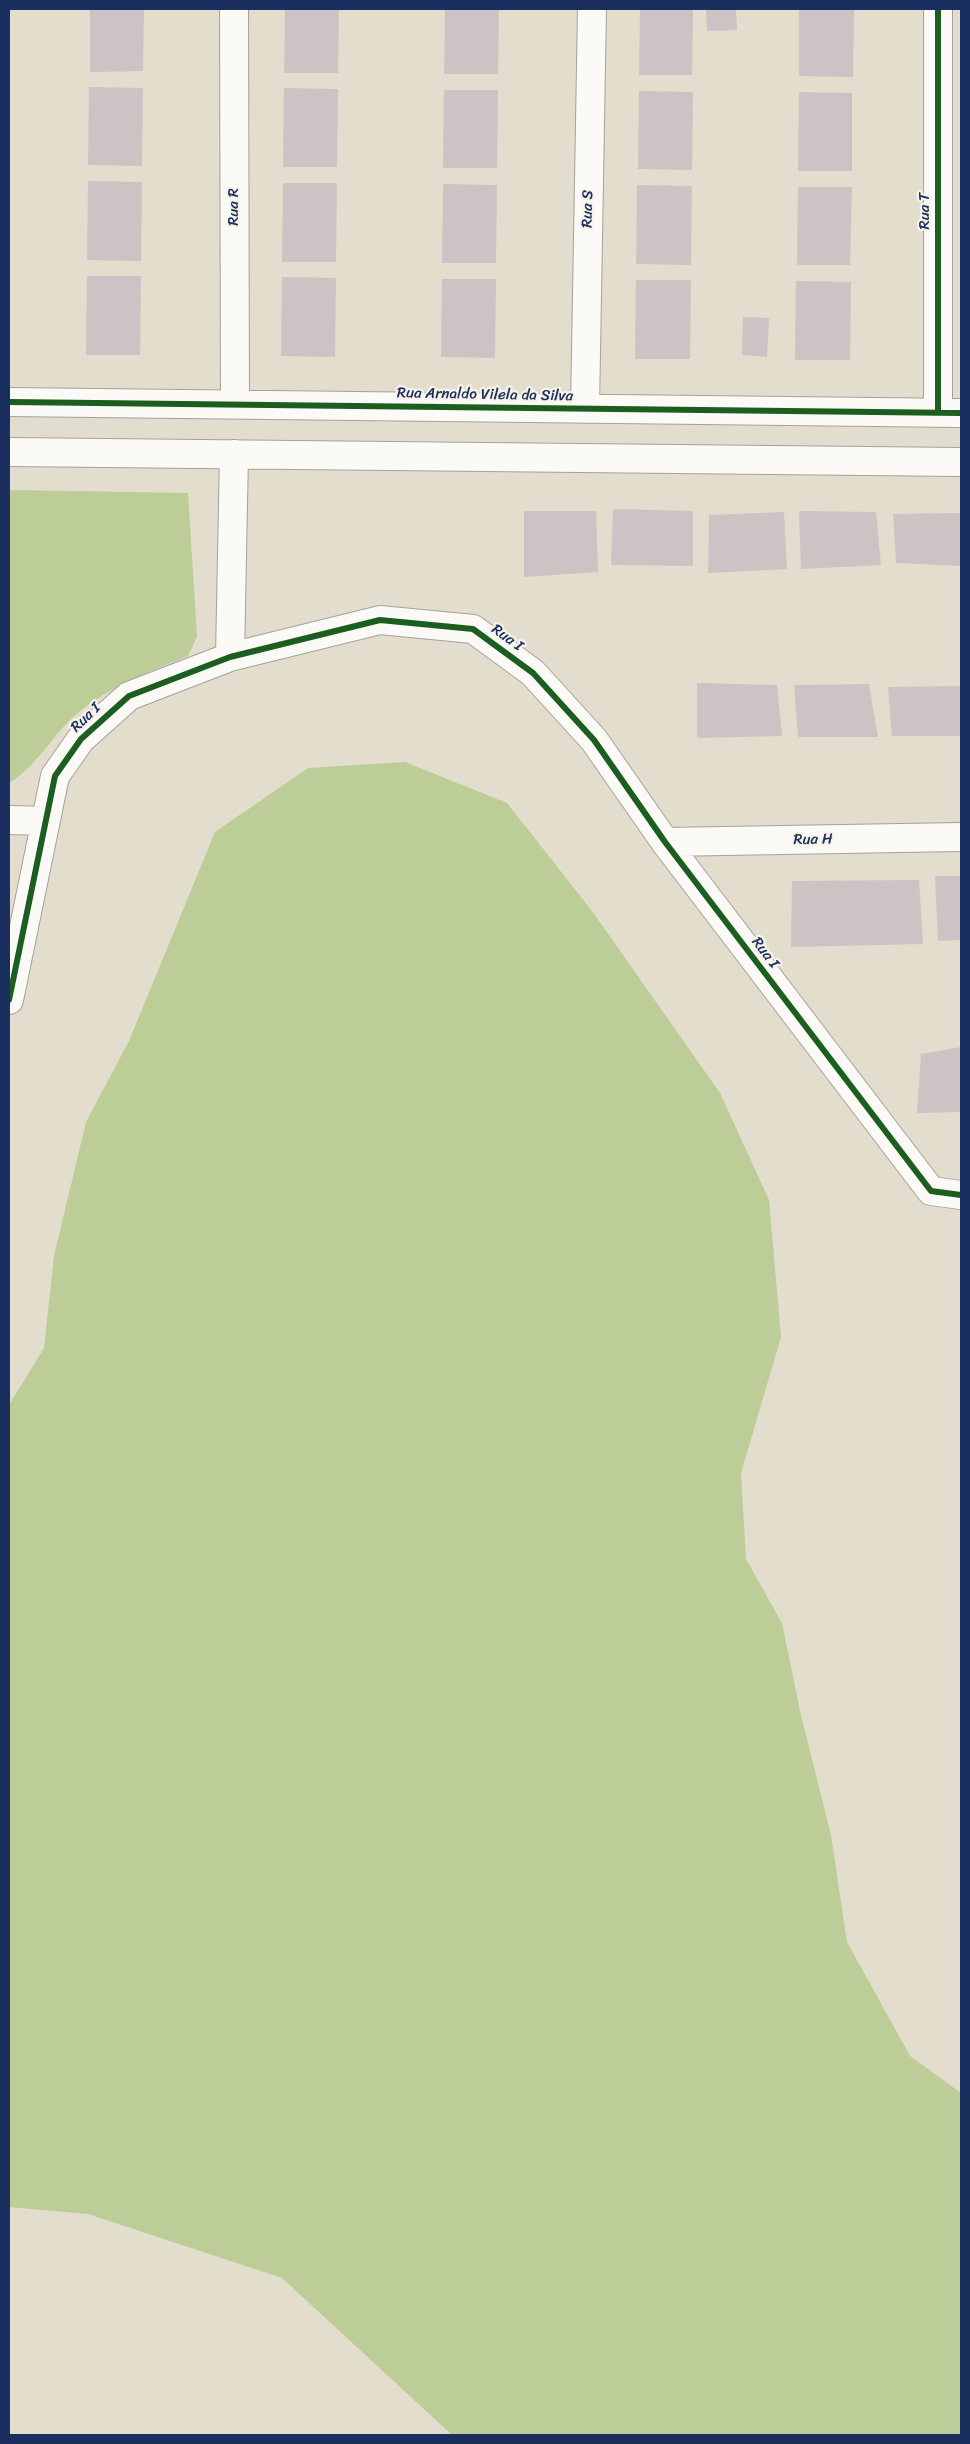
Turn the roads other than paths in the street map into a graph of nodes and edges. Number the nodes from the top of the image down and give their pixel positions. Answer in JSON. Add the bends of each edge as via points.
{"nodes":[{"id":1,"x":234,"y":9,"type":"edge"},
{"id":2,"x":592,"y":9,"type":"edge"},
{"id":3,"x":938,"y":9,"type":"edge"},
{"id":4,"x":9,"y":402,"type":"edge"},
{"id":5,"x":235,"y":404,"type":"junction"},
{"id":6,"x":584,"y":409,"type":"junction"},
{"id":7,"x":950,"y":412,"type":"edge"},
{"id":8,"x":9,"y":452,"type":"edge"},
{"id":9,"x":234,"y":454,"type":"junction"},
{"id":10,"x":961,"y":462,"type":"edge"},
{"id":11,"x":230,"y":657,"type":"junction"},
{"id":12,"x":9,"y":820,"type":"edge"},
{"id":13,"x":46,"y":821,"type":"junction"},
{"id":14,"x":961,"y":837,"type":"edge"},
{"id":15,"x":665,"y":842,"type":"junction"},
{"id":16,"x":9,"y":1000,"type":"edge"},
{"id":17,"x":961,"y":1195,"type":"edge"}],
"edges":[{"from":1,"to":5,"type":"street","name":"Rua R"},
{"from":2,"to":6,"type":"street","name":"Rua S"},
{"from":3,"to":7,"type":"street","name":"Rua T"},
{"from":4,"to":5,"type":"street","name":"Rua Arnaldo Vilela da Silva"},
{"from":5,"to":6,"type":"street","name":"Rua Arnaldo Vilela da Silva"},
{"from":6,"to":7,"type":"street","name":"Rua Arnaldo Vilela da Silva"},
{"from":8,"to":9,"type":"street"},
{"from":9,"to":10,"type":"street"},
{"from":9,"to":11,"type":"street"},
{"from":11,"to":13,"type":"street","name":"Rua I","via":[[129,696],[81,739],[55,776]]},
{"from":11,"to":15,"type":"street","name":"Rua I","via":[[380,620],[473,629],[540,680],[594,740]]},
{"from":12,"to":13,"type":"street"},
{"from":13,"to":16,"type":"street","name":"Rua I"},
{"from":14,"to":15,"type":"street","name":"Rua H"},
{"from":15,"to":17,"type":"street","name":"Rua I","via":[[931,1191]]}]}
